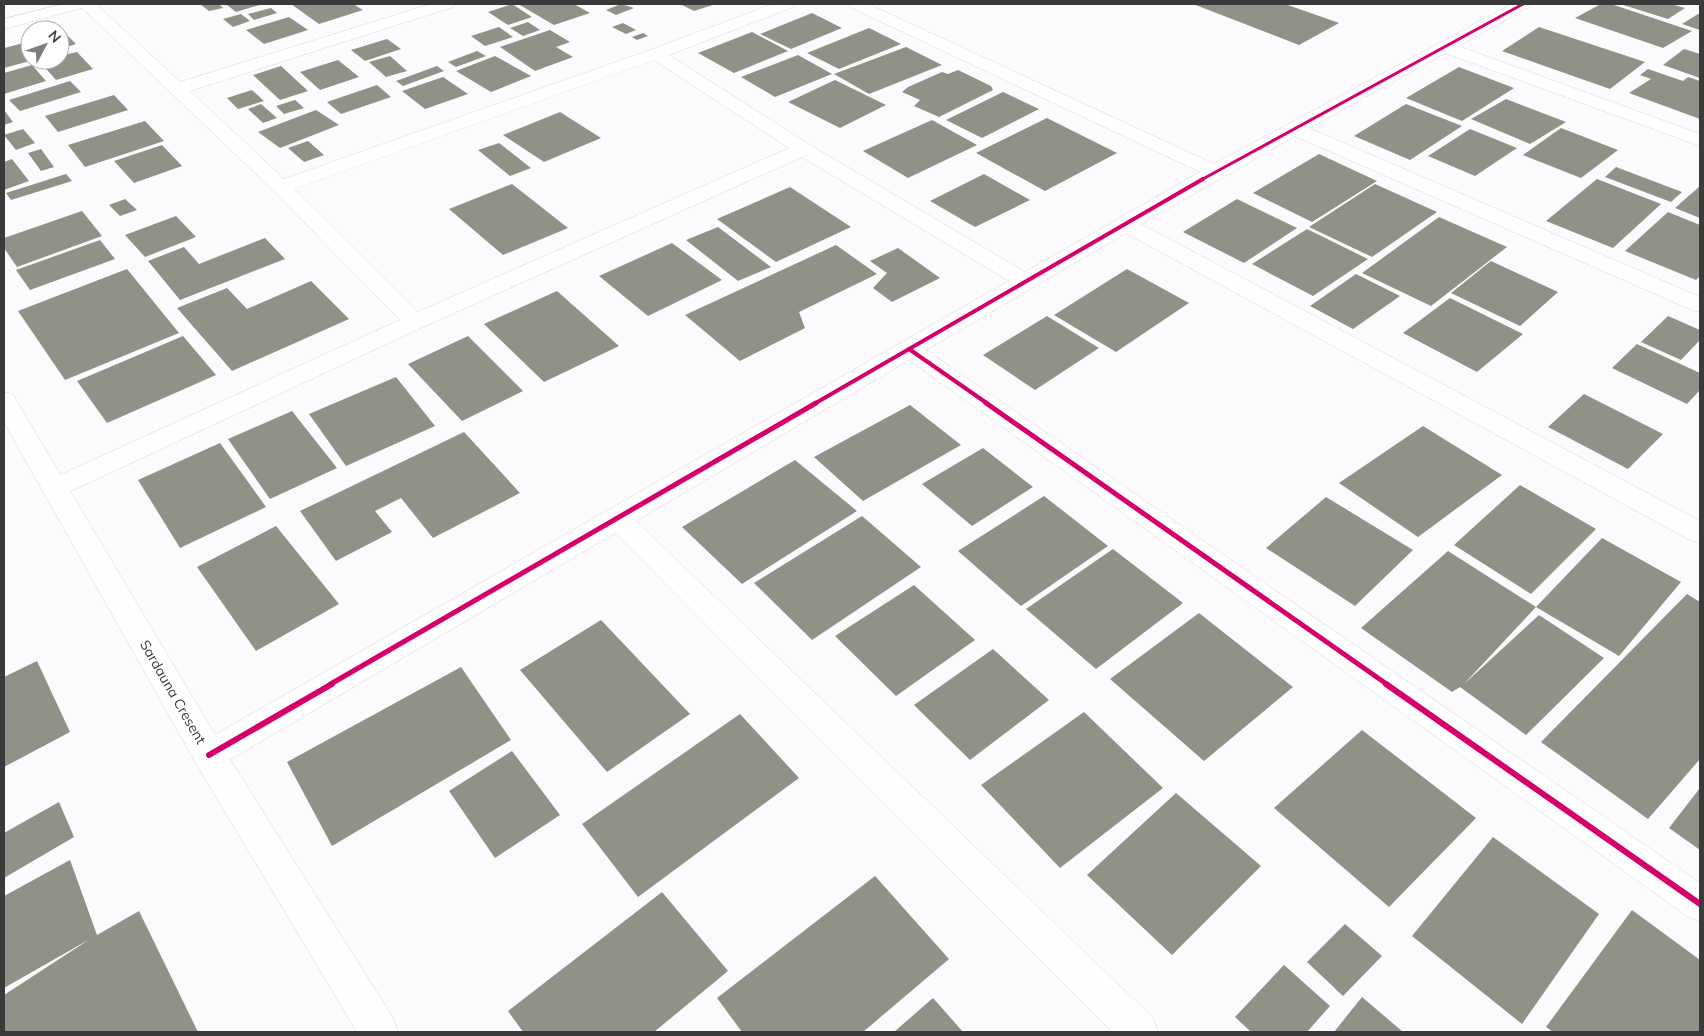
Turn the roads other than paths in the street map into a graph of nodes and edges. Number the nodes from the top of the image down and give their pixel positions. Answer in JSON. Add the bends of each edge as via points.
{"nodes":[{"id":1,"x":81,"y":4,"type":"edge"},
{"id":2,"x":87,"y":4,"type":"edge"},
{"id":3,"x":447,"y":4,"type":"edge"},
{"id":4,"x":787,"y":4,"type":"edge"},
{"id":5,"x":856,"y":4,"type":"edge"},
{"id":6,"x":1523,"y":4,"type":"edge"},
{"id":7,"x":4,"y":24,"type":"edge"},
{"id":8,"x":1443,"y":47,"type":"junction"},
{"id":9,"x":656,"y":54,"type":"junction"},
{"id":10,"x":177,"y":89,"type":"junction"},
{"id":11,"x":1294,"y":129,"type":"junction"},
{"id":12,"x":1700,"y":140,"type":"edge"},
{"id":13,"x":803,"y":149,"type":"junction"},
{"id":14,"x":1215,"y":172,"type":"junction"},
{"id":15,"x":281,"y":186,"type":"junction"},
{"id":16,"x":1125,"y":224,"type":"junction"},
{"id":17,"x":1026,"y":282,"type":"junction"},
{"id":18,"x":1700,"y":305,"type":"edge"},
{"id":19,"x":415,"y":322,"type":"junction"},
{"id":20,"x":909,"y":349,"type":"junction"},
{"id":21,"x":4,"y":400,"type":"edge"},
{"id":22,"x":56,"y":488,"type":"junction"},
{"id":23,"x":616,"y":518,"type":"junction"},
{"id":24,"x":1700,"y":533,"type":"edge"},
{"id":25,"x":210,"y":755,"type":"junction"},
{"id":26,"x":1700,"y":904,"type":"edge"},
{"id":27,"x":379,"y":1032,"type":"edge"},
{"id":28,"x":1139,"y":1032,"type":"edge"}],
"edges":[{"from":1,"to":7,"type":"street"},
{"from":2,"to":10,"type":"street"},
{"from":3,"to":10,"type":"street"},
{"from":4,"to":9,"type":"street"},
{"from":5,"to":14,"type":"street"},
{"from":6,"to":8,"type":"street"},
{"from":8,"to":11,"type":"street"},
{"from":8,"to":12,"type":"street"},
{"from":9,"to":13,"type":"street"},
{"from":9,"to":15,"type":"street"},
{"from":10,"to":15,"type":"street"},
{"from":11,"to":14,"type":"street"},
{"from":11,"to":18,"type":"street"},
{"from":13,"to":17,"type":"street"},
{"from":13,"to":19,"type":"street"},
{"from":14,"to":16,"type":"street"},
{"from":15,"to":19,"type":"street"},
{"from":16,"to":17,"type":"street"},
{"from":16,"to":24,"type":"street"},
{"from":17,"to":20,"type":"street"},
{"from":19,"to":22,"type":"street"},
{"from":20,"to":23,"type":"street"},
{"from":20,"to":26,"type":"street"},
{"from":21,"to":22,"type":"street","name":"Sardauna Cresent"},
{"from":22,"to":25,"type":"street","name":"Sardauna Cresent"},
{"from":23,"to":25,"type":"street"},
{"from":23,"to":28,"type":"street"},
{"from":25,"to":27,"type":"street","name":"Sardauna Cresent"}]}
